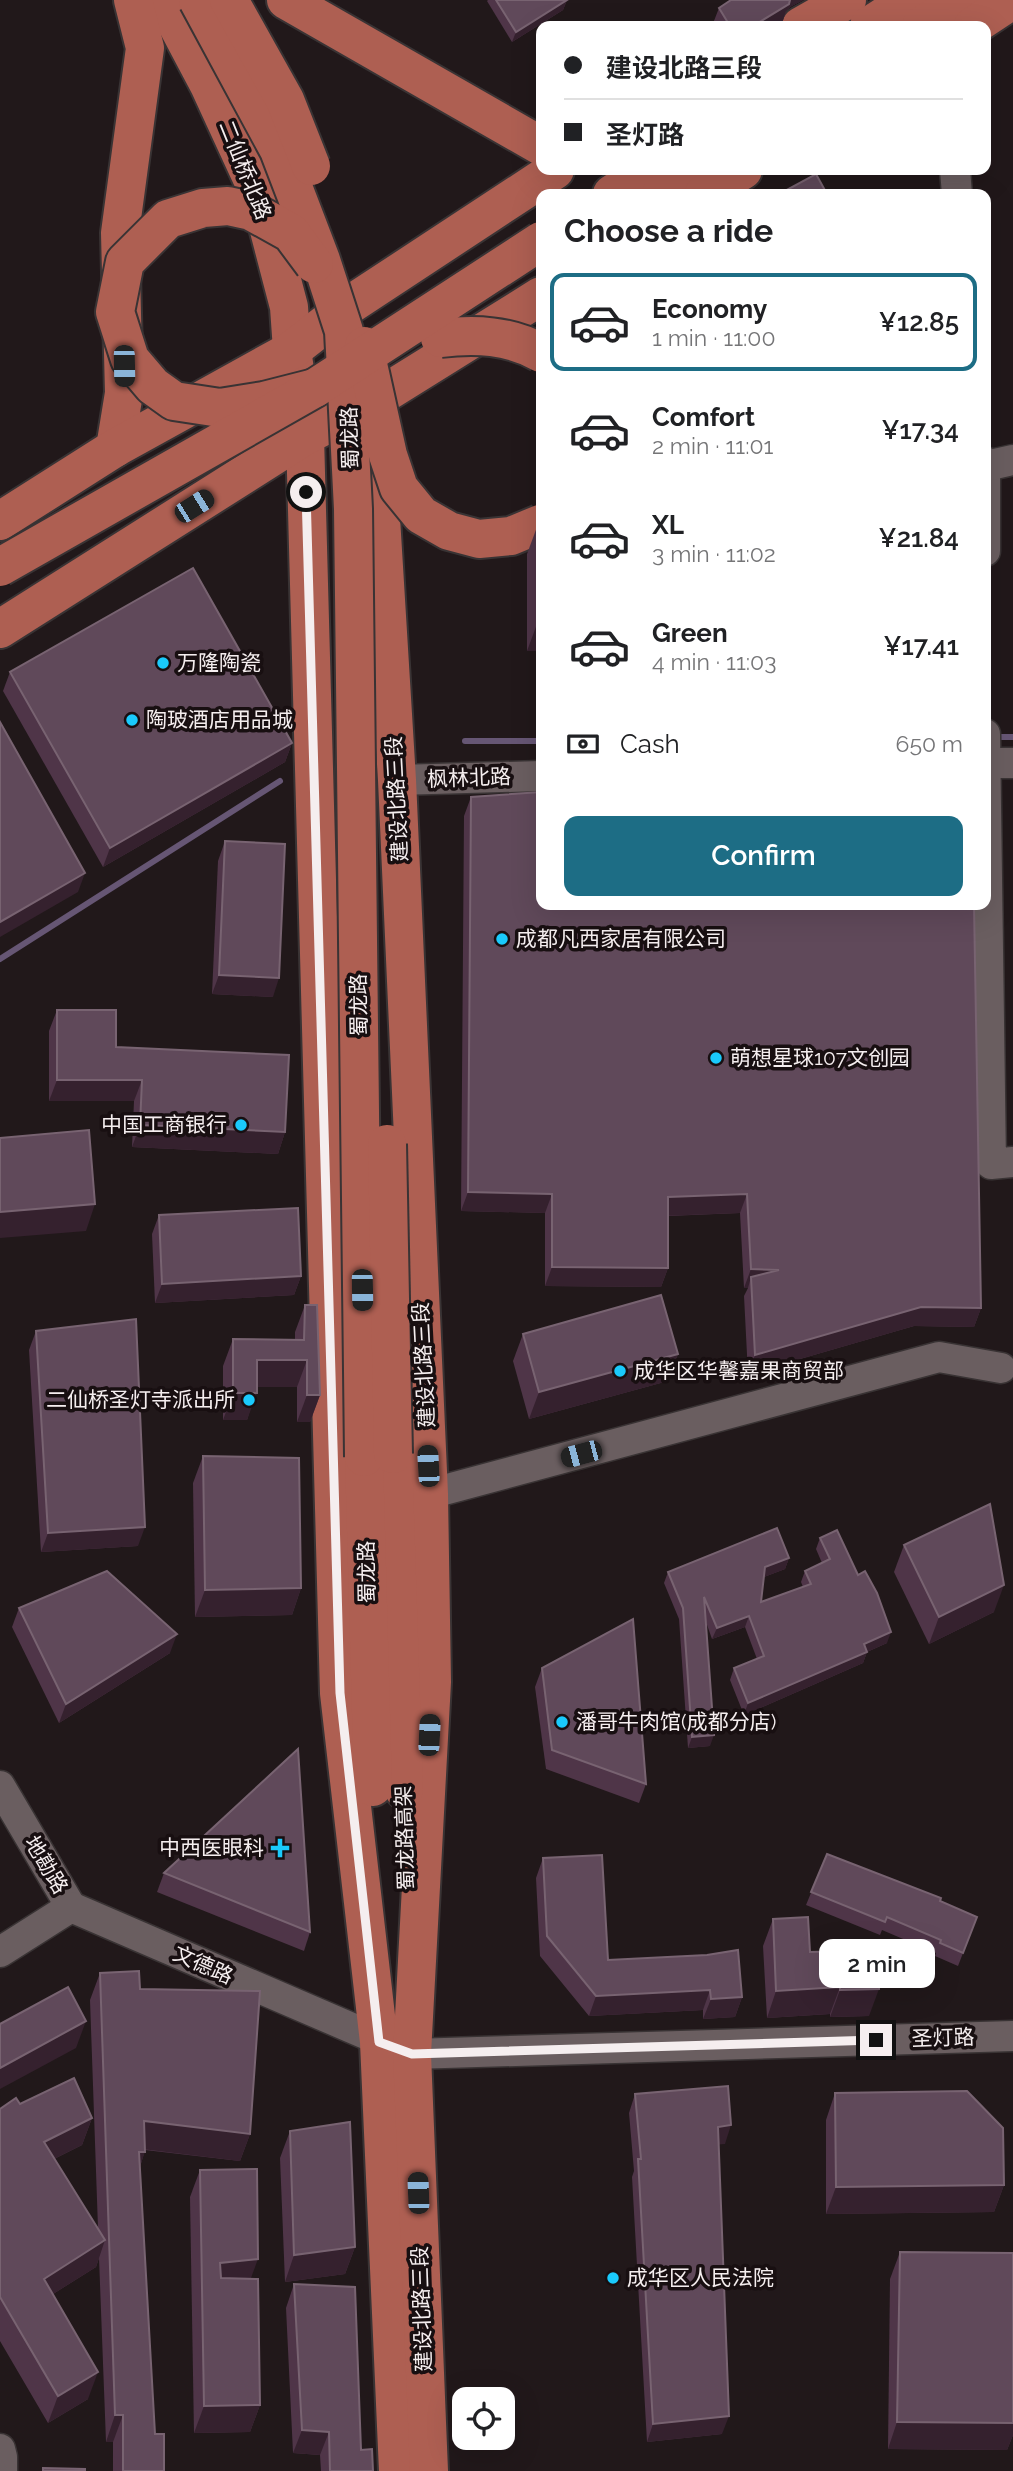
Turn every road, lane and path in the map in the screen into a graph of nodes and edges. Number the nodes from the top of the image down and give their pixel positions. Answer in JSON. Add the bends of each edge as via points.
{"nodes":[{"id":1,"x":133,"y":0,"type":"edge"},
{"id":2,"x":164,"y":0,"type":"edge"},
{"id":3,"x":198,"y":0,"type":"edge"},
{"id":4,"x":215,"y":0,"type":"edge"},
{"id":5,"x":229,"y":0,"type":"edge"},
{"id":6,"x":286,"y":0,"type":"edge"},
{"id":7,"x":847,"y":0,"type":"edge"},
{"id":8,"x":909,"y":0,"type":"edge"},
{"id":9,"x":962,"y":0,"type":"edge"},
{"id":10,"x":1012,"y":0,"type":"edge"},
{"id":11,"x":810,"y":21,"type":"edge"},
{"id":12,"x":877,"y":21,"type":"edge"},
{"id":13,"x":929,"y":21,"type":"edge"},
{"id":14,"x":980,"y":21,"type":"edge"},
{"id":15,"x":536,"y":143,"type":"edge"},
{"id":16,"x":547,"y":175,"type":"edge"},
{"id":17,"x":641,"y":175,"type":"edge"},
{"id":18,"x":691,"y":175,"type":"edge"},
{"id":19,"x":735,"y":175,"type":"edge"},
{"id":20,"x":620,"y":189,"type":"edge"},
{"id":21,"x":670,"y":189,"type":"edge"},
{"id":22,"x":712,"y":189,"type":"edge"},
{"id":23,"x":536,"y":244,"type":"edge"},
{"id":24,"x":536,"y":275,"type":"edge"},
{"id":25,"x":536,"y":298,"type":"edge"},
{"id":26,"x":348,"y":306,"type":"junction"},
{"id":27,"x":440,"y":338,"type":"junction"},
{"id":28,"x":292,"y":350,"type":"junction"},
{"id":29,"x":536,"y":350,"type":"edge"},
{"id":30,"x":350,"y":378,"type":"junction"},
{"id":31,"x":305,"y":436,"type":"junction"},
{"id":32,"x":114,"y":448,"type":"junction"},
{"id":33,"x":1013,"y":460,"type":"edge"},
{"id":34,"x":991,"y":463,"type":"edge"},
{"id":35,"x":0,"y":521,"type":"edge"},
{"id":36,"x":536,"y":525,"type":"edge"},
{"id":37,"x":0,"y":567,"type":"edge"},
{"id":38,"x":0,"y":595,"type":"edge"},
{"id":39,"x":0,"y":629,"type":"edge"},
{"id":40,"x":991,"y":763,"type":"edge"},
{"id":41,"x":1013,"y":763,"type":"edge"},
{"id":42,"x":536,"y":776,"type":"edge"},
{"id":43,"x":397,"y":780,"type":"junction"},
{"id":44,"x":991,"y":904,"type":"edge"},
{"id":45,"x":1002,"y":1163,"type":"edge"},
{"id":46,"x":1001,"y":1368,"type":"dead end"},
{"id":47,"x":429,"y":1494,"type":"junction"},
{"id":48,"x":0,"y":1786,"type":"edge"},
{"id":49,"x":71,"y":1907,"type":"junction"},
{"id":50,"x":0,"y":1952,"type":"edge"},
{"id":51,"x":1013,"y":2036,"type":"edge"},
{"id":52,"x":396,"y":2048,"type":"junction"},
{"id":53,"x":0,"y":2449,"type":"edge"},
{"id":54,"x":2,"y":2471,"type":"edge"},
{"id":55,"x":398,"y":2471,"type":"edge"},
{"id":56,"x":429,"y":2471,"type":"edge"}],
"edges":[{"from":1,"to":32,"type":"main road","via":[[145,48],[120,233],[124,393]]},
{"from":2,"to":28,"type":"main road","name":"二仙桥北路","via":[[260,196],[289,307]]},
{"from":3,"to":30,"type":"main road","name":"蜀龙路","bridge":true,"via":[[279,150],[344,331]]},
{"from":4,"to":26,"type":"main road","name":"二仙桥北路","via":[[291,161]]},
{"from":5,"to":30,"type":"main road","name":"蜀龙路","bridge":true,"via":[[285,100],[356,289]]},
{"from":6,"to":15,"type":"main road"},
{"from":7,"to":11,"type":"main road"},
{"from":8,"to":12,"type":"main road"},
{"from":9,"to":13,"type":"main road"},
{"from":10,"to":14,"type":"main road"},
{"from":16,"to":26,"type":"main road"},
{"from":17,"to":20,"type":"main road"},
{"from":18,"to":21,"type":"main road"},
{"from":19,"to":22,"type":"main road"},
{"from":23,"to":30,"type":"main road","bridge":true},
{"from":24,"to":27,"type":"main road"},
{"from":25,"to":30,"type":"main road"},
{"from":26,"to":28,"type":"main road"},
{"from":26,"to":30,"type":"main road","name":"建设北路三段"},
{"from":27,"to":29,"type":"main road","bridge":true,"via":[[488,336],[522,342]]},
{"from":27,"to":38,"type":"main road","bridge":true},
{"from":28,"to":31,"type":"main road","name":"建设北路三段"},
{"from":28,"to":32,"type":"main road"},
{"from":30,"to":30,"type":"main road","bridge":true,"via":[[220,408],[174,401],[153,386],[130,359],[115,312],[125,262],[168,219],[203,208],[228,206],[251,211],[290,233],[313,261]]},
{"from":30,"to":31,"type":"main road"},
{"from":30,"to":36,"type":"main road","bridge":true,"via":[[399,488],[421,515],[449,531],[479,539],[511,536]]},
{"from":30,"to":37,"type":"main road","bridge":true},
{"from":30,"to":43,"type":"main road","name":"建设北路三段"},
{"from":30,"to":52,"type":"main road","name":"蜀龙路","bridge":true},
{"from":31,"to":39,"type":"main road"},
{"from":31,"to":52,"type":"main road","name":"建设北路三段","via":[[340,1693]]},
{"from":32,"to":35,"type":"main road"},
{"from":33,"to":34,"type":"street"},
{"from":40,"to":41,"type":"street"},
{"from":42,"to":43,"type":"street","name":"枫林北路"},
{"from":43,"to":47,"type":"main road","name":"建设北路三段"},
{"from":44,"to":45,"type":"street"},
{"from":46,"to":47,"type":"street","via":[[939,1357]]},
{"from":47,"to":52,"type":"main road","name":"建设北路三段","via":[[432,1682]]},
{"from":48,"to":49,"type":"street","name":"地勘路"},
{"from":49,"to":50,"type":"street"},
{"from":49,"to":52,"type":"street","name":"文德路"},
{"from":51,"to":52,"type":"street","name":"圣灯路"},
{"from":52,"to":55,"type":"main road","name":"建设北路三段"},
{"from":52,"to":56,"type":"main road","name":"建设北路三段"},
{"from":53,"to":54,"type":"street"}]}
